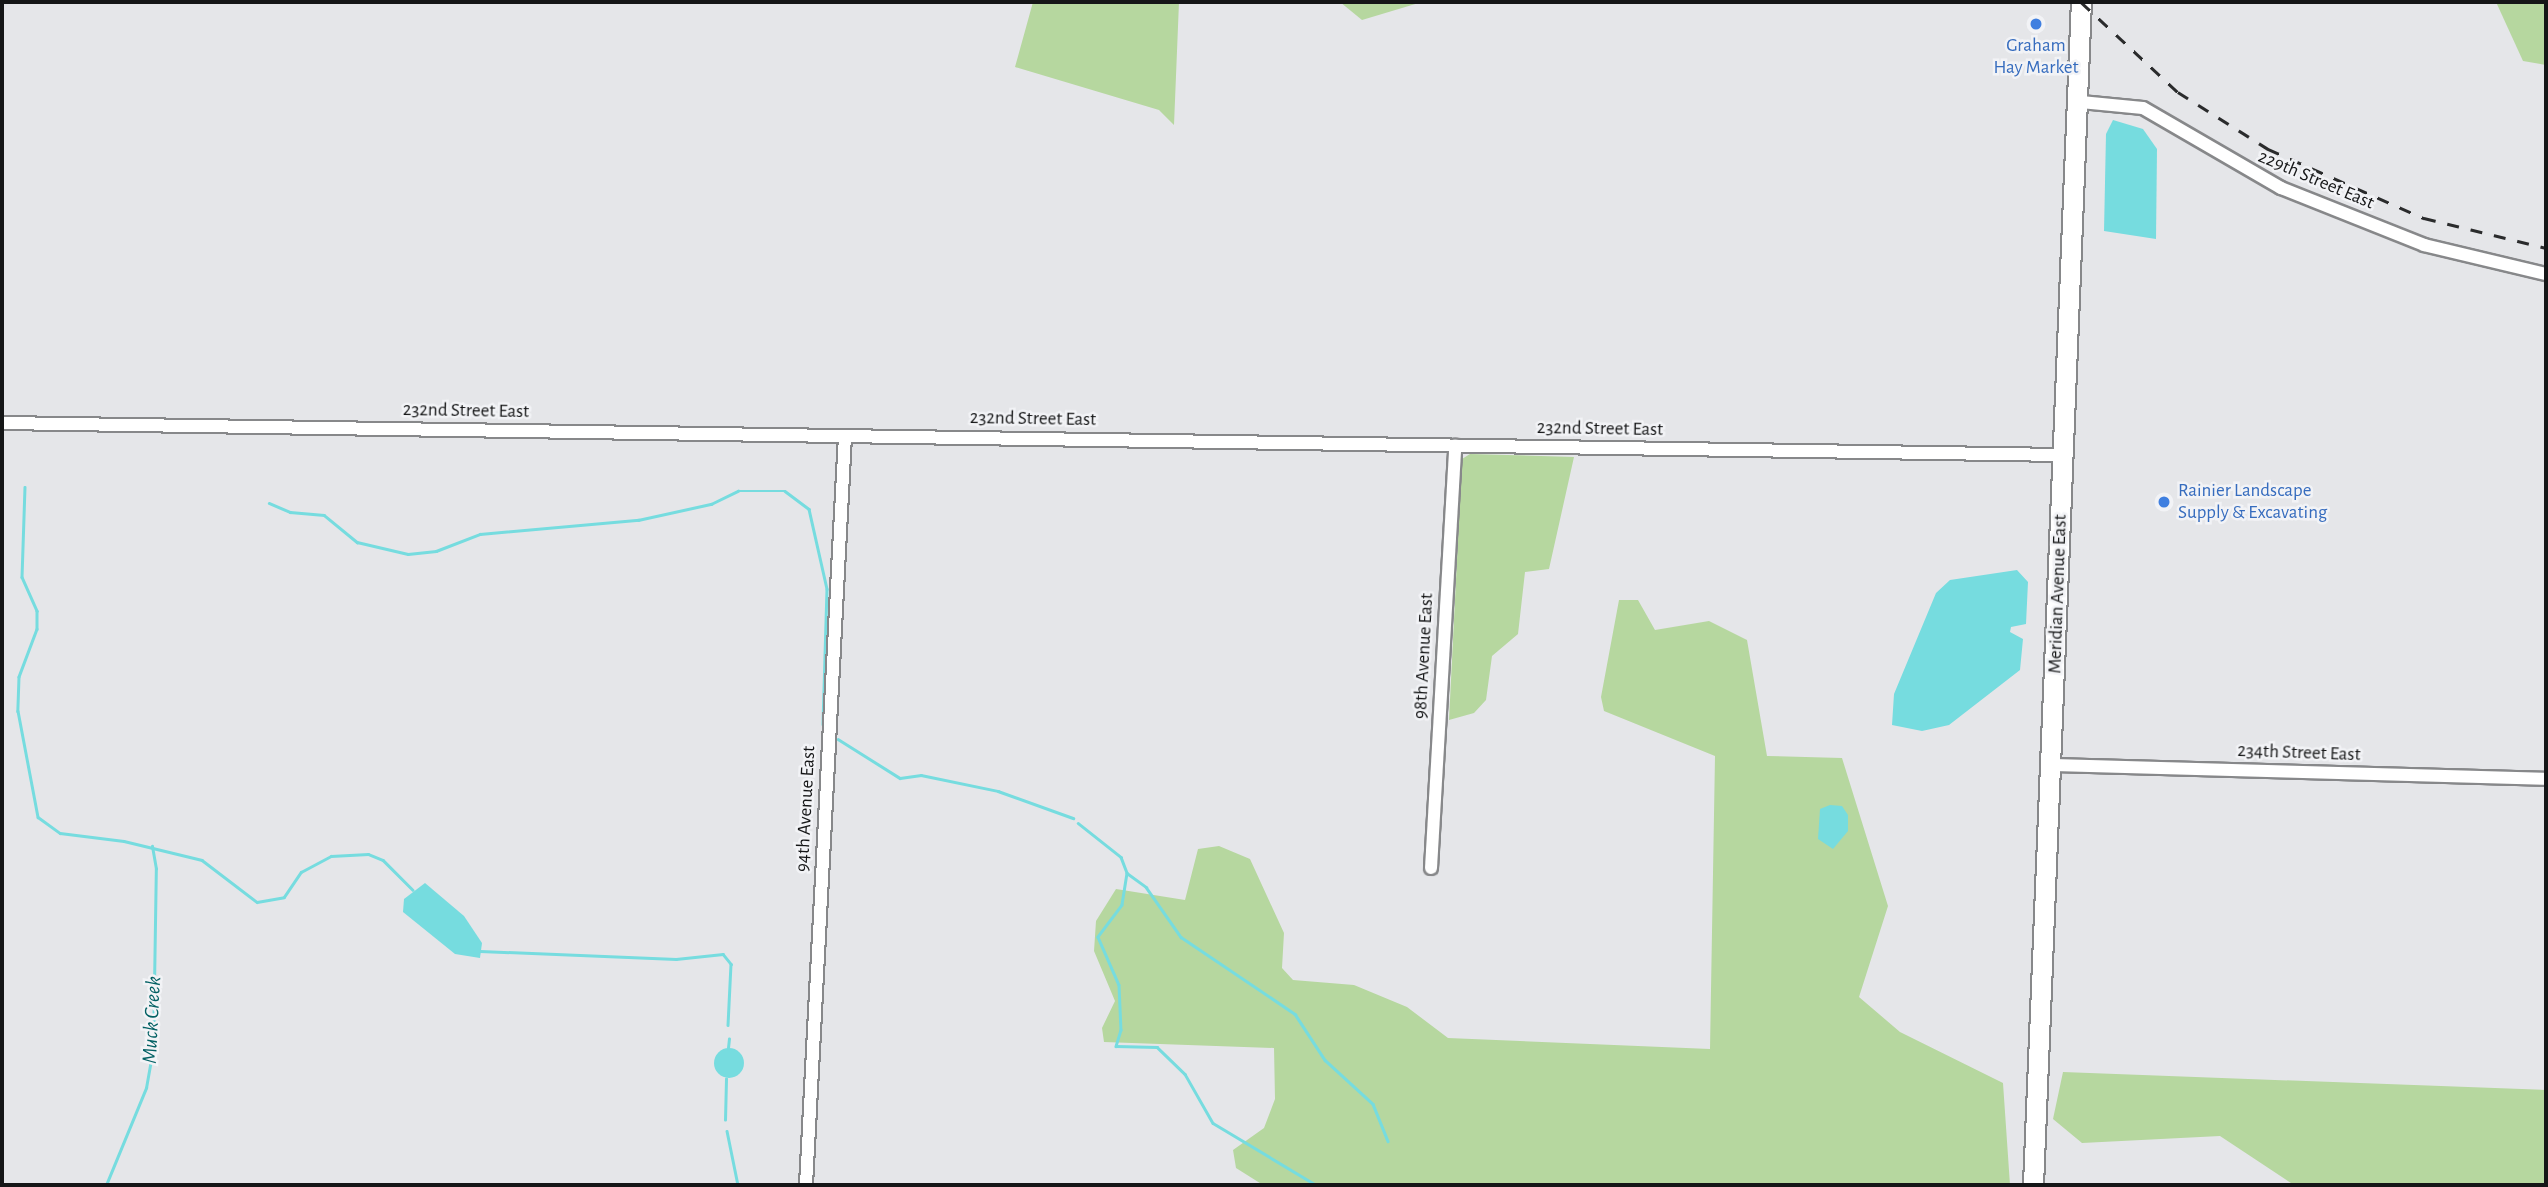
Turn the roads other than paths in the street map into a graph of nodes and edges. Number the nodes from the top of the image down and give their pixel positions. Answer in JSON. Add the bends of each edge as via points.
{"nodes":[{"id":1,"x":2081,"y":2,"type":"edge"},
{"id":2,"x":2081,"y":102,"type":"junction"},
{"id":3,"x":2546,"y":274,"type":"edge"},
{"id":4,"x":2,"y":424,"type":"edge"},
{"id":5,"x":845,"y":436,"type":"junction"},
{"id":6,"x":1455,"y":446,"type":"junction"},
{"id":7,"x":2064,"y":455,"type":"junction"},
{"id":8,"x":2051,"y":765,"type":"junction"},
{"id":9,"x":2546,"y":779,"type":"edge"},
{"id":10,"x":1431,"y":868,"type":"dead end"},
{"id":11,"x":806,"y":1185,"type":"edge"},
{"id":12,"x":2033,"y":1185,"type":"edge"}],
"edges":[{"from":1,"to":2,"type":"main road","name":"Meridian Avenue East"},
{"from":2,"to":3,"type":"street","name":"229th Street East","via":[[2143,108],[2281,188],[2424,245]]},
{"from":2,"to":7,"type":"main road","name":"Meridian Avenue East"},
{"from":4,"to":5,"type":"street","name":"232nd Street East"},
{"from":5,"to":6,"type":"street","name":"232nd Street East"},
{"from":5,"to":11,"type":"street","name":"94th Avenue East"},
{"from":6,"to":7,"type":"street","name":"232nd Street East"},
{"from":6,"to":10,"type":"street","name":"98th Avenue East"},
{"from":7,"to":8,"type":"main road","name":"Meridian Avenue East"},
{"from":8,"to":9,"type":"street","name":"234th Street East"},
{"from":8,"to":12,"type":"main road","name":"Meridian Avenue East"}]}
